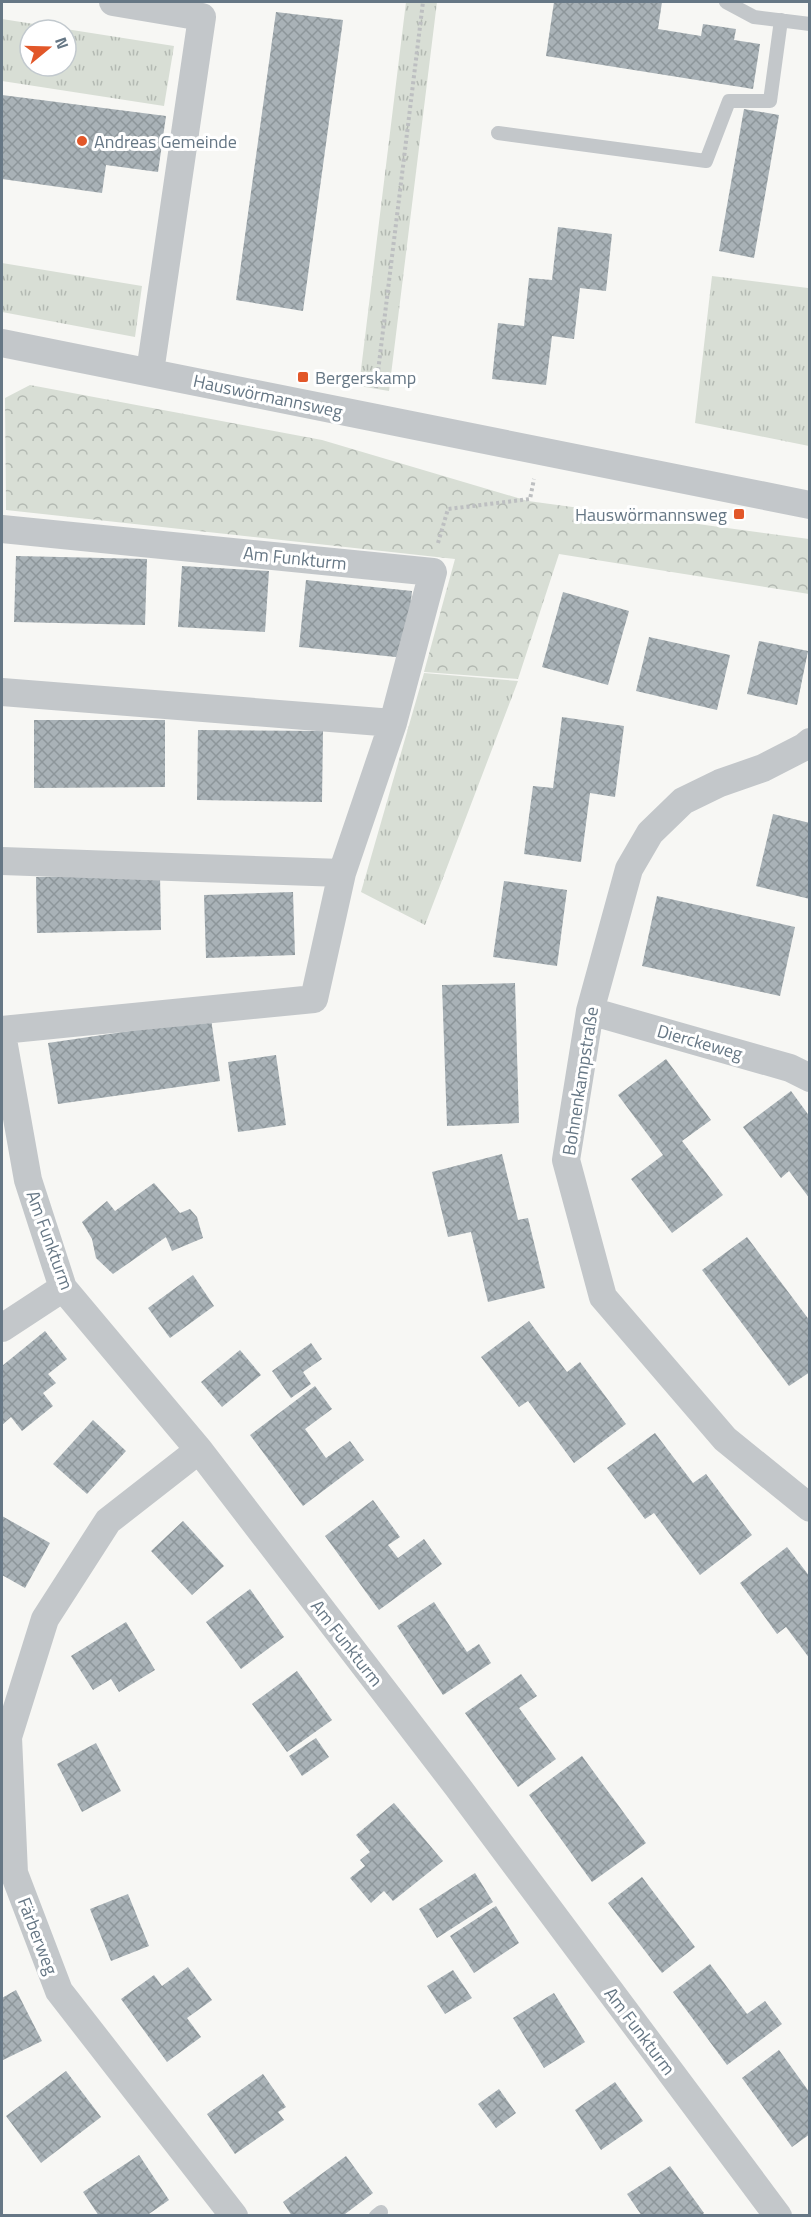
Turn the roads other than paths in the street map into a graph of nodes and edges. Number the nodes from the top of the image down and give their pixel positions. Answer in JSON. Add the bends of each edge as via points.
{"nodes":[{"id":1,"x":113,"y":2,"type":"edge"},
{"id":2,"x":726,"y":2,"type":"edge"},
{"id":3,"x":756,"y":2,"type":"edge"},
{"id":4,"x":754,"y":17,"type":"junction"},
{"id":5,"x":781,"y":20,"type":"junction"},
{"id":6,"x":810,"y":24,"type":"edge"},
{"id":7,"x":498,"y":133,"type":"dead end"},
{"id":8,"x":2,"y":343,"type":"edge"},
{"id":9,"x":150,"y":372,"type":"junction"},
{"id":10,"x":810,"y":505,"type":"edge"},
{"id":11,"x":2,"y":529,"type":"edge"},
{"id":12,"x":2,"y":692,"type":"edge"},
{"id":13,"x":393,"y":723,"type":"junction"},
{"id":14,"x":810,"y":742,"type":"edge"},
{"id":15,"x":2,"y":861,"type":"edge"},
{"id":16,"x":342,"y":873,"type":"junction"},
{"id":17,"x":590,"y":1011,"type":"junction"},
{"id":18,"x":2,"y":1032,"type":"edge"},
{"id":19,"x":810,"y":1078,"type":"edge"},
{"id":20,"x":63,"y":1288,"type":"junction"},
{"id":21,"x":2,"y":1328,"type":"edge"},
{"id":22,"x":199,"y":1450,"type":"junction"},
{"id":23,"x":810,"y":1508,"type":"edge"},
{"id":24,"x":234,"y":2216,"type":"edge"},
{"id":25,"x":778,"y":2216,"type":"edge"}],
"edges":[{"from":1,"to":9,"type":"street","via":[[202,17]]},
{"from":2,"to":4,"type":"lane"},
{"from":3,"to":4,"type":"lane"},
{"from":4,"to":5,"type":"lane"},
{"from":5,"to":6,"type":"lane"},
{"from":5,"to":7,"type":"lane","via":[[770,100],[729,101],[706,161]]},
{"from":8,"to":9,"type":"street","name":"Hauswörmannsweg"},
{"from":9,"to":10,"type":"street","name":"Hauswörmannsweg"},
{"from":11,"to":13,"type":"street","name":"Am Funkturm","via":[[433,572]]},
{"from":12,"to":13,"type":"street"},
{"from":13,"to":16,"type":"street","name":"Am Funkturm"},
{"from":14,"to":17,"type":"street","name":"Bohnenkampstraße","via":[[763,768],[683,801],[650,833],[629,869]]},
{"from":15,"to":16,"type":"street"},
{"from":16,"to":18,"type":"street","name":"Am Funkturm","via":[[314,999]]},
{"from":17,"to":19,"type":"street","name":"Dierckeweg","via":[[790,1068]]},
{"from":17,"to":23,"type":"street","name":"Bohnenkampstraße","via":[[566,1160],[603,1297],[725,1439]]},
{"from":18,"to":20,"type":"street","name":"Am Funkturm","via":[[28,1180]]},
{"from":20,"to":21,"type":"street"},
{"from":20,"to":22,"type":"street","name":"Am Funkturm"},
{"from":22,"to":24,"type":"street","name":"Färberweg","via":[[108,1521],[45,1619],[8,1737],[14,1873],[59,1991]]},
{"from":22,"to":25,"type":"street","name":"Am Funkturm","via":[[457,1786]]}]}
